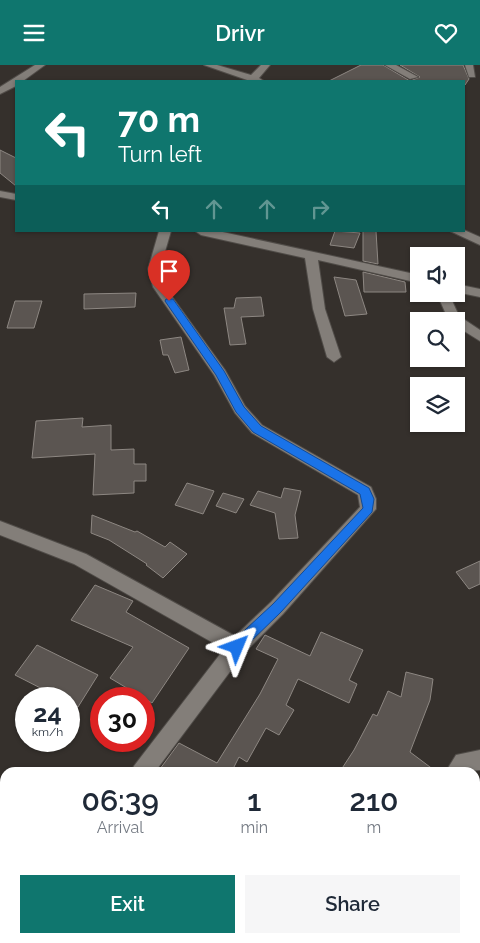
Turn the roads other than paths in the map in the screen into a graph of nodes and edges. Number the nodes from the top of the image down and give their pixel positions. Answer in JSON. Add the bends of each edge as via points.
{"nodes":[{"id":1,"x":41,"y":65,"type":"edge"},
{"id":2,"x":208,"y":65,"type":"edge"},
{"id":3,"x":266,"y":65,"type":"edge"},
{"id":4,"x":389,"y":65,"type":"edge"},
{"id":5,"x":469,"y":65,"type":"edge"},
{"id":6,"x":472,"y":75,"type":"dead end"},
{"id":7,"x":413,"y":77,"type":"dead end"},
{"id":8,"x":20,"y":80,"type":"edge"},
{"id":9,"x":256,"y":80,"type":"edge"},
{"id":10,"x":15,"y":83,"type":"edge"},
{"id":11,"x":0,"y":91,"type":"edge"},
{"id":12,"x":0,"y":194,"type":"edge"},
{"id":13,"x":15,"y":197,"type":"edge"},
{"id":14,"x":165,"y":232,"type":"edge"},
{"id":15,"x":206,"y":232,"type":"edge"},
{"id":16,"x":458,"y":232,"type":"edge"},
{"id":17,"x":480,"y":241,"type":"edge"},
{"id":18,"x":311,"y":255,"type":"junction"},
{"id":19,"x":410,"y":277,"type":"edge"},
{"id":20,"x":465,"y":290,"type":"edge"},
{"id":21,"x":480,"y":293,"type":"edge"},
{"id":22,"x":447,"y":302,"type":"edge"},
{"id":23,"x":480,"y":337,"type":"edge"},
{"id":24,"x":334,"y":357,"type":"dead end"},
{"id":25,"x":0,"y":527,"type":"edge"},
{"id":26,"x":237,"y":647,"type":"junction"},
{"id":27,"x":480,"y":760,"type":"edge"},
{"id":28,"x":147,"y":767,"type":"edge"},
{"id":29,"x":460,"y":767,"type":"edge"}],
"edges":[{"from":1,"to":8,"type":"street"},
{"from":2,"to":9,"type":"street"},
{"from":3,"to":9,"type":"street"},
{"from":4,"to":7,"type":"street"},
{"from":5,"to":6,"type":"street"},
{"from":10,"to":11,"type":"street"},
{"from":12,"to":13,"type":"street"},
{"from":14,"to":26,"type":"street","via":[[154,269],[159,287],[220,373],[240,409],[257,429],[365,491],[368,499],[368,509]]},
{"from":15,"to":18,"type":"street"},
{"from":16,"to":17,"type":"street"},
{"from":18,"to":19,"type":"street"},
{"from":18,"to":24,"type":"street","via":[[319,309]]},
{"from":20,"to":21,"type":"street"},
{"from":22,"to":23,"type":"street","via":[[454,318]]},
{"from":25,"to":26,"type":"street","via":[[80,559]]},
{"from":26,"to":28,"type":"street"},
{"from":27,"to":29,"type":"street","via":[[463,762]]}]}
